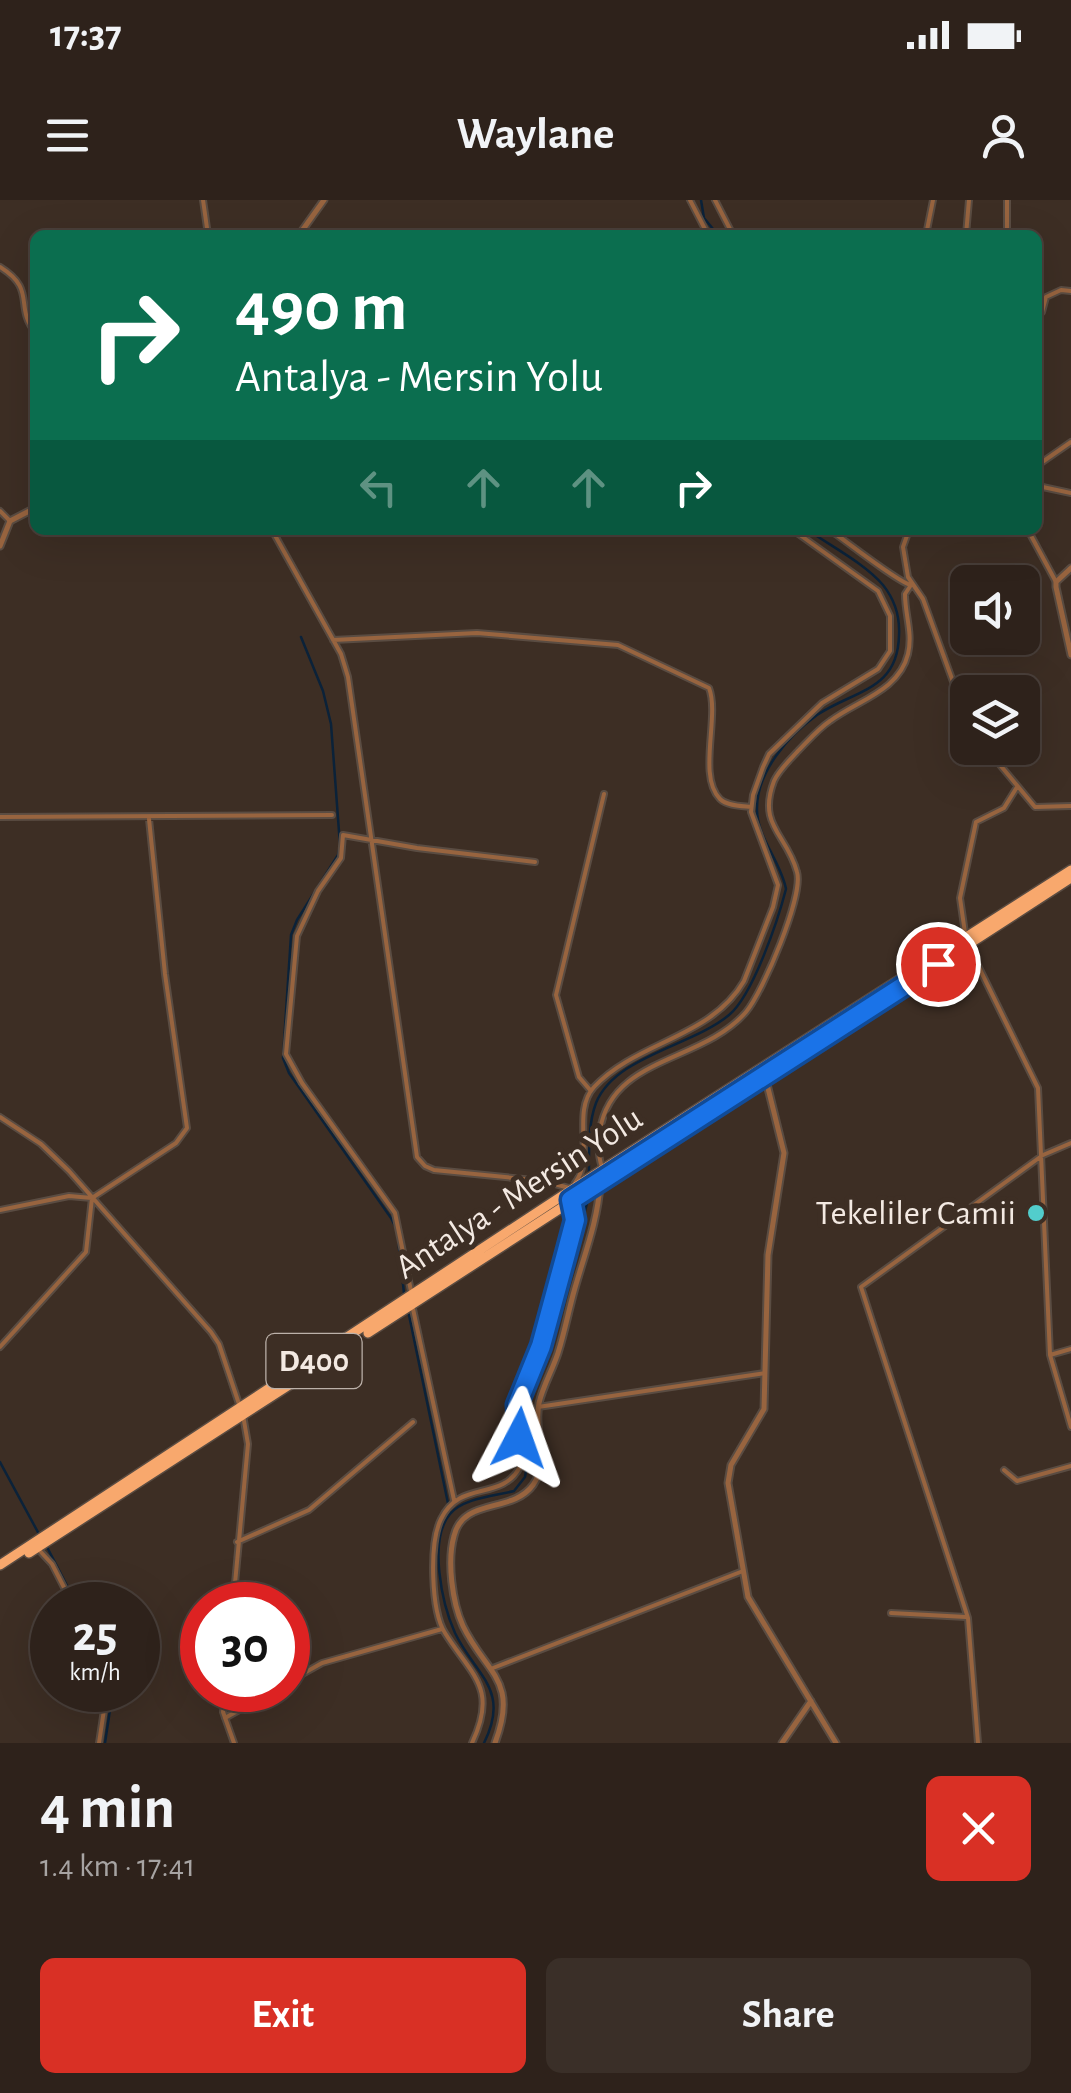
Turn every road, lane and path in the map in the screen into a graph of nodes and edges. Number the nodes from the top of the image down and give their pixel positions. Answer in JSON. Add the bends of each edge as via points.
{"nodes":[{"id":1,"x":204,"y":200,"type":"edge"},
{"id":2,"x":324,"y":200,"type":"edge"},
{"id":3,"x":690,"y":200,"type":"edge"},
{"id":4,"x":715,"y":200,"type":"edge"},
{"id":5,"x":933,"y":200,"type":"edge"},
{"id":6,"x":969,"y":200,"type":"edge"},
{"id":7,"x":1007,"y":200,"type":"edge"},
{"id":8,"x":207,"y":230,"type":"edge"},
{"id":9,"x":303,"y":230,"type":"edge"},
{"id":10,"x":705,"y":230,"type":"edge"},
{"id":11,"x":730,"y":230,"type":"edge"},
{"id":12,"x":927,"y":230,"type":"edge"},
{"id":13,"x":966,"y":230,"type":"edge"},
{"id":14,"x":1007,"y":230,"type":"edge"},
{"id":15,"x":0,"y":267,"type":"edge"},
{"id":16,"x":1071,"y":291,"type":"edge"},
{"id":17,"x":1042,"y":312,"type":"edge"},
{"id":18,"x":30,"y":324,"type":"edge"},
{"id":19,"x":1071,"y":442,"type":"edge"},
{"id":20,"x":1042,"y":462,"type":"edge"},
{"id":21,"x":1042,"y":487,"type":"edge"},
{"id":22,"x":1071,"y":493,"type":"edge"},
{"id":23,"x":30,"y":511,"type":"edge"},
{"id":24,"x":0,"y":512,"type":"edge"},
{"id":25,"x":6,"y":526,"type":"edge"},
{"id":26,"x":275,"y":535,"type":"edge"},
{"id":27,"x":800,"y":535,"type":"edge"},
{"id":28,"x":838,"y":535,"type":"edge"},
{"id":29,"x":907,"y":535,"type":"edge"},
{"id":30,"x":1031,"y":535,"type":"edge"},
{"id":31,"x":0,"y":546,"type":"edge"},
{"id":32,"x":1071,"y":568,"type":"edge"},
{"id":33,"x":1056,"y":582,"type":"junction"},
{"id":34,"x":911,"y":585,"type":"junction"},
{"id":35,"x":333,"y":640,"type":"junction"},
{"id":36,"x":1071,"y":656,"type":"edge"},
{"id":37,"x":950,"y":675,"type":"edge"},
{"id":38,"x":999,"y":765,"type":"edge"},
{"id":39,"x":1017,"y":788,"type":"junction"},
{"id":40,"x":604,"y":794,"type":"dead end"},
{"id":41,"x":1071,"y":806,"type":"edge"},
{"id":42,"x":751,"y":807,"type":"junction"},
{"id":43,"x":332,"y":816,"type":"dead end"},
{"id":44,"x":0,"y":818,"type":"edge"},
{"id":45,"x":149,"y":819,"type":"junction"},
{"id":46,"x":371,"y":842,"type":"junction"},
{"id":47,"x":535,"y":862,"type":"dead end"},
{"id":48,"x":1071,"y":870,"type":"edge"},
{"id":49,"x":1071,"y":878,"type":"edge"},
{"id":50,"x":967,"y":942,"type":"junction"},
{"id":51,"x":765,"y":1075,"type":"junction"},
{"id":52,"x":590,"y":1091,"type":"junction"},
{"id":53,"x":0,"y":1117,"type":"edge"},
{"id":54,"x":1071,"y":1143,"type":"edge"},
{"id":55,"x":1043,"y":1154,"type":"junction"},
{"id":56,"x":599,"y":1176,"type":"junction"},
{"id":57,"x":575,"y":1192,"type":"junction"},
{"id":58,"x":92,"y":1198,"type":"junction"},
{"id":59,"x":0,"y":1210,"type":"edge"},
{"id":60,"x":412,"y":1300,"type":"junction"},
{"id":61,"x":0,"y":1347,"type":"edge"},
{"id":62,"x":1071,"y":1350,"type":"edge"},
{"id":63,"x":1050,"y":1355,"type":"junction"},
{"id":64,"x":765,"y":1373,"type":"junction"},
{"id":65,"x":538,"y":1408,"type":"junction"},
{"id":66,"x":242,"y":1412,"type":"junction"},
{"id":67,"x":413,"y":1422,"type":"dead end"},
{"id":68,"x":1071,"y":1427,"type":"edge"},
{"id":69,"x":1071,"y":1466,"type":"edge"},
{"id":70,"x":1004,"y":1470,"type":"dead end"},
{"id":71,"x":454,"y":1500,"type":"junction"},
{"id":72,"x":237,"y":1542,"type":"junction"},
{"id":73,"x":37,"y":1545,"type":"junction"},
{"id":74,"x":1,"y":1563,"type":"edge"},
{"id":75,"x":743,"y":1570,"type":"junction"},
{"id":76,"x":61,"y":1582,"type":"edge"},
{"id":77,"x":234,"y":1582,"type":"edge"},
{"id":78,"x":891,"y":1613,"type":"dead end"},
{"id":79,"x":968,"y":1618,"type":"junction"},
{"id":80,"x":442,"y":1629,"type":"junction"},
{"id":81,"x":493,"y":1668,"type":"junction"},
{"id":82,"x":310,"y":1670,"type":"edge"},
{"id":83,"x":811,"y":1701,"type":"junction"},
{"id":84,"x":104,"y":1712,"type":"edge"},
{"id":85,"x":224,"y":1712,"type":"edge"},
{"id":86,"x":235,"y":1712,"type":"edge"},
{"id":87,"x":224,"y":1718,"type":"junction"},
{"id":88,"x":99,"y":1743,"type":"edge"},
{"id":89,"x":234,"y":1743,"type":"edge"},
{"id":90,"x":472,"y":1743,"type":"edge"},
{"id":91,"x":494,"y":1743,"type":"edge"},
{"id":92,"x":782,"y":1743,"type":"edge"},
{"id":93,"x":836,"y":1743,"type":"edge"},
{"id":94,"x":978,"y":1743,"type":"edge"}],
"edges":[{"from":1,"to":8,"type":"street"},
{"from":2,"to":9,"type":"street"},
{"from":3,"to":10,"type":"street"},
{"from":4,"to":11,"type":"street"},
{"from":5,"to":12,"type":"street"},
{"from":6,"to":13,"type":"street"},
{"from":7,"to":14,"type":"street"},
{"from":15,"to":18,"type":"street","via":[[24,290]]},
{"from":16,"to":17,"type":"street","via":[[1046,297]]},
{"from":19,"to":20,"type":"street"},
{"from":21,"to":22,"type":"street"},
{"from":23,"to":25,"type":"street"},
{"from":24,"to":25,"type":"street"},
{"from":25,"to":31,"type":"street"},
{"from":26,"to":35,"type":"street"},
{"from":27,"to":42,"type":"street","via":[[878,591],[890,616],[890,651],[878,669],[822,703],[769,754]]},
{"from":28,"to":34,"type":"street"},
{"from":29,"to":34,"type":"street"},
{"from":30,"to":33,"type":"street"},
{"from":32,"to":33,"type":"street"},
{"from":33,"to":36,"type":"street"},
{"from":34,"to":37,"type":"street","via":[[923,599]]},
{"from":34,"to":56,"type":"street","via":[[905,601],[909,651],[901,673],[829,721],[773,785],[771,824],[799,883],[760,990],[745,1013],[707,1043],[634,1076],[612,1095],[599,1136]]},
{"from":35,"to":42,"type":"street","via":[[476,633],[626,647],[709,688],[709,767],[718,797]]},
{"from":35,"to":46,"type":"street","via":[[348,677]]},
{"from":38,"to":39,"type":"street"},
{"from":39,"to":41,"type":"street","via":[[1034,807]]},
{"from":39,"to":50,"type":"street","via":[[1004,808],[976,822],[960,898]]},
{"from":40,"to":52,"type":"street","via":[[556,996],[579,1077]]},
{"from":42,"to":52,"type":"street","via":[[778,885],[737,992],[706,1021],[615,1067]]},
{"from":43,"to":45,"type":"street"},
{"from":44,"to":45,"type":"street"},
{"from":45,"to":58,"type":"street","via":[[187,1128],[176,1143]]},
{"from":46,"to":47,"type":"street"},
{"from":46,"to":57,"type":"street","via":[[417,1157],[434,1170],[544,1180]]},
{"from":46,"to":60,"type":"street","via":[[343,835],[342,858],[302,918],[286,1054],[395,1213]]},
{"from":48,"to":50,"type":"highway","name":"Antalya - Mersin Yolu","number":"D400"},
{"from":49,"to":50,"type":"highway","name":"Antalya - Mersin Yolu","number":"D400"},
{"from":50,"to":51,"type":"highway","name":"Antalya - Mersin Yolu","number":"D400"},
{"from":50,"to":55,"type":"street","via":[[1036,1082]]},
{"from":50,"to":56,"type":"highway","name":"Antalya - Mersin Yolu","number":"D400"},
{"from":51,"to":56,"type":"highway","name":"Antalya - Mersin Yolu","number":"D400"},
{"from":51,"to":64,"type":"street","via":[[784,1153],[768,1255]]},
{"from":52,"to":57,"type":"street"},
{"from":53,"to":58,"type":"street","via":[[41,1144]]},
{"from":54,"to":55,"type":"street"},
{"from":55,"to":63,"type":"street"},
{"from":55,"to":79,"type":"street","via":[[861,1286]]},
{"from":56,"to":57,"type":"highway","name":"Antalya - Mersin Yolu","number":"D400"},
{"from":56,"to":65,"type":"street","via":[[588,1247]]},
{"from":57,"to":60,"type":"highway","name":"Antalya - Mersin Yolu","number":"D400"},
{"from":57,"to":71,"type":"street","via":[[575,1220],[541,1346],[517,1405],[520,1467],[506,1484]]},
{"from":58,"to":59,"type":"street"},
{"from":58,"to":61,"type":"street","via":[[86,1252]]},
{"from":58,"to":66,"type":"street","via":[[211,1332]]},
{"from":60,"to":66,"type":"highway","name":"Antalya - Mersin Yolu","number":"D400"},
{"from":60,"to":71,"type":"street"},
{"from":62,"to":63,"type":"street"},
{"from":63,"to":68,"type":"street"},
{"from":64,"to":65,"type":"street"},
{"from":64,"to":75,"type":"street","via":[[764,1409],[728,1475]]},
{"from":65,"to":81,"type":"street","via":[[541,1450],[534,1484],[507,1504],[471,1512],[453,1538],[462,1624]]},
{"from":66,"to":72,"type":"street","via":[[248,1444]]},
{"from":66,"to":73,"type":"highway","name":"Antalya - Mersin Yolu","number":"D400"},
{"from":67,"to":72,"type":"street","via":[[309,1510]]},
{"from":69,"to":70,"type":"street","via":[[1017,1481]]},
{"from":71,"to":80,"type":"street","via":[[434,1542]]},
{"from":72,"to":77,"type":"street"},
{"from":73,"to":74,"type":"highway","name":"Antalya - Mersin Yolu","number":"D400"},
{"from":73,"to":76,"type":"street"},
{"from":75,"to":81,"type":"street"},
{"from":75,"to":83,"type":"street","via":[[753,1608]]},
{"from":78,"to":79,"type":"street"},
{"from":79,"to":94,"type":"street"},
{"from":80,"to":82,"type":"street"},
{"from":80,"to":90,"type":"street","via":[[483,1691]]},
{"from":81,"to":91,"type":"street","via":[[504,1714]]},
{"from":83,"to":92,"type":"street"},
{"from":83,"to":93,"type":"street"},
{"from":84,"to":88,"type":"street"},
{"from":85,"to":87,"type":"street"},
{"from":86,"to":87,"type":"street"},
{"from":87,"to":89,"type":"street"}]}
